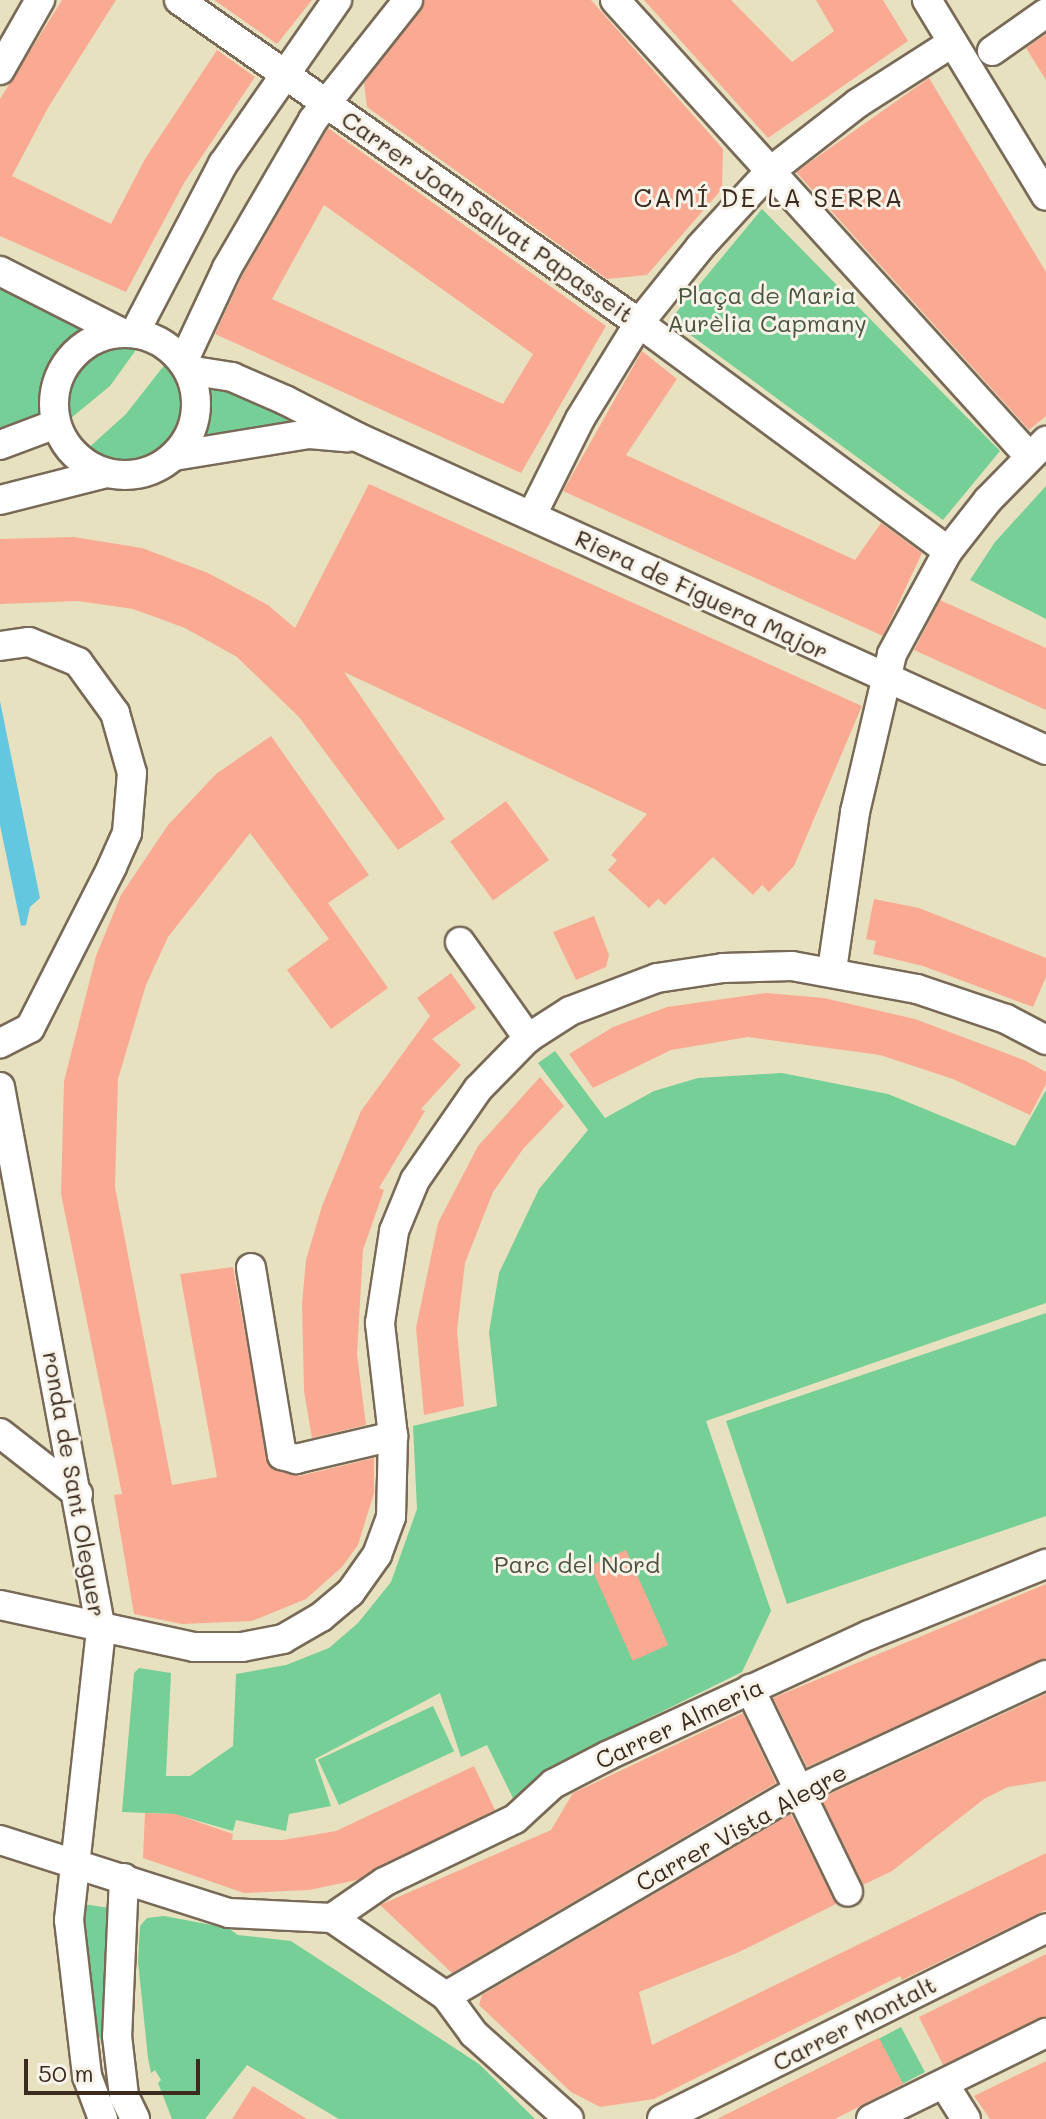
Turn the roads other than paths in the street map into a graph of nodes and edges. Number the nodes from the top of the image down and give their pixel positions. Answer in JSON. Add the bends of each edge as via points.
{"nodes":[{"id":1,"x":40,"y":0,"type":"edge"},
{"id":2,"x":179,"y":0,"type":"edge"},
{"id":3,"x":337,"y":0,"type":"edge"},
{"id":4,"x":408,"y":0,"type":"edge"},
{"id":5,"x":615,"y":0,"type":"edge"},
{"id":6,"x":927,"y":0,"type":"edge"},
{"id":7,"x":1046,"y":13,"type":"edge"},
{"id":8,"x":952,"y":43,"type":"junction"},
{"id":9,"x":992,"y":51,"type":"dead end"},
{"id":10,"x":0,"y":70,"type":"edge"},
{"id":11,"x":283,"y":71,"type":"junction"},
{"id":12,"x":326,"y":102,"type":"junction"},
{"id":13,"x":768,"y":173,"type":"junction"},
{"id":14,"x":1046,"y":196,"type":"edge"},
{"id":15,"x":0,"y":271,"type":"edge"},
{"id":16,"x":639,"y":323,"type":"junction"},
{"id":17,"x":127,"y":332,"type":"junction"},
{"id":18,"x":186,"y":366,"type":"junction"},
{"id":19,"x":56,"y":424,"type":"junction"},
{"id":20,"x":357,"y":437,"type":"junction"},
{"id":21,"x":0,"y":445,"type":"edge"},
{"id":22,"x":1038,"y":448,"type":"edge"},
{"id":23,"x":174,"y":456,"type":"junction"},
{"id":24,"x":106,"y":473,"type":"junction"},
{"id":25,"x":0,"y":500,"type":"edge"},
{"id":26,"x":532,"y":515,"type":"junction"},
{"id":27,"x":948,"y":551,"type":"junction"},
{"id":28,"x":0,"y":646,"type":"edge"},
{"id":29,"x":885,"y":679,"type":"junction"},
{"id":30,"x":1046,"y":750,"type":"edge"},
{"id":31,"x":460,"y":942,"type":"dead end"},
{"id":32,"x":832,"y":970,"type":"junction"},
{"id":33,"x":528,"y":1038,"type":"junction"},
{"id":34,"x":1046,"y":1040,"type":"edge"},
{"id":35,"x":0,"y":1043,"type":"edge"},
{"id":36,"x":0,"y":1087,"type":"edge"},
{"id":37,"x":251,"y":1268,"type":"dead end"},
{"id":38,"x":0,"y":1433,"type":"edge"},
{"id":39,"x":393,"y":1436,"type":"junction"},
{"id":40,"x":78,"y":1494,"type":"junction"},
{"id":41,"x":1046,"y":1564,"type":"edge"},
{"id":42,"x":0,"y":1605,"type":"edge"},
{"id":43,"x":101,"y":1630,"type":"junction"},
{"id":44,"x":1046,"y":1675,"type":"edge"},
{"id":45,"x":750,"y":1689,"type":"junction"},
{"id":46,"x":798,"y":1790,"type":"junction"},
{"id":47,"x":0,"y":1840,"type":"edge"},
{"id":48,"x":74,"y":1862,"type":"junction"},
{"id":49,"x":124,"y":1878,"type":"junction"},
{"id":50,"x":848,"y":1892,"type":"dead end"},
{"id":51,"x":332,"y":1918,"type":"junction"},
{"id":52,"x":1046,"y":1928,"type":"edge"},
{"id":53,"x":446,"y":1996,"type":"junction"},
{"id":54,"x":1046,"y":2033,"type":"edge"},
{"id":55,"x":944,"y":2084,"type":"junction"},
{"id":56,"x":103,"y":2119,"type":"edge"},
{"id":57,"x":135,"y":2119,"type":"edge"},
{"id":58,"x":569,"y":2119,"type":"edge"},
{"id":59,"x":662,"y":2119,"type":"edge"},
{"id":60,"x":871,"y":2119,"type":"edge"},
{"id":61,"x":966,"y":2119,"type":"edge"}],
"edges":[{"from":1,"to":10,"type":"street"},
{"from":2,"to":11,"type":"street","name":"Carrer Joan Salvat Papasseit"},
{"from":3,"to":11,"type":"street"},
{"from":4,"to":12,"type":"street"},
{"from":5,"to":13,"type":"street"},
{"from":6,"to":8,"type":"street"},
{"from":7,"to":9,"type":"street"},
{"from":8,"to":13,"type":"street","via":[[858,103]]},
{"from":8,"to":14,"type":"street"},
{"from":11,"to":12,"type":"street","name":"Carrer Joan Salvat Papasseit"},
{"from":11,"to":17,"type":"street"},
{"from":12,"to":16,"type":"street","name":"Carrer Joan Salvat Papasseit"},
{"from":12,"to":18,"type":"street","via":[[241,242]]},
{"from":13,"to":16,"type":"street"},
{"from":13,"to":22,"type":"street"},
{"from":15,"to":17,"type":"street"},
{"from":16,"to":26,"type":"street","via":[[580,419]]},
{"from":16,"to":27,"type":"street","name":"Carrer Joan Salvat Papasseit"},
{"from":17,"to":18,"type":"street","via":[[163,343]]},
{"from":17,"to":19,"type":"street","via":[[82,346],[60,373],[53,400]]},
{"from":18,"to":20,"type":"street","name":"Riera de Figuera Major","via":[[232,377]]},
{"from":18,"to":23,"type":"street","via":[[197,402],[194,423]]},
{"from":19,"to":21,"type":"street"},
{"from":19,"to":24,"type":"street","via":[[66,445],[84,463]]},
{"from":20,"to":23,"type":"street","via":[[309,434]]},
{"from":20,"to":26,"type":"street","name":"Riera de Figuera Major"},
{"from":22,"to":27,"type":"street"},
{"from":23,"to":24,"type":"street","via":[[152,470]]},
{"from":24,"to":25,"type":"street"},
{"from":26,"to":29,"type":"street","name":"Riera de Figuera Major"},
{"from":27,"to":29,"type":"street","via":[[903,629]]},
{"from":28,"to":35,"type":"street","via":[[29,642],[78,662],[115,713],[132,773],[132,808],[112,867],[30,1028]]},
{"from":29,"to":30,"type":"street","name":"Riera de Figuera Major"},
{"from":29,"to":32,"type":"street","via":[[855,812]]},
{"from":31,"to":33,"type":"street"},
{"from":32,"to":33,"type":"street","via":[[723,968],[657,978],[570,1011]]},
{"from":32,"to":34,"type":"street","via":[[917,989],[1006,1019]]},
{"from":33,"to":39,"type":"street","via":[[478,1089],[441,1138],[415,1180],[394,1231],[380,1323]]},
{"from":36,"to":40,"type":"street","name":"ronda de Sant Oleguer"},
{"from":37,"to":39,"type":"street","via":[[282,1455],[296,1459]]},
{"from":38,"to":40,"type":"street"},
{"from":39,"to":43,"type":"street","via":[[387,1530],[350,1593],[321,1617],[283,1639],[242,1647],[194,1647]]},
{"from":40,"to":43,"type":"street","name":"ronda de Sant Oleguer"},
{"from":41,"to":45,"type":"street","name":"Carrer Almeria"},
{"from":42,"to":43,"type":"street"},
{"from":43,"to":48,"type":"street","name":"ronda de Sant Oleguer"},
{"from":44,"to":46,"type":"street","name":"Carrer Vista Alegre"},
{"from":45,"to":46,"type":"street"},
{"from":45,"to":51,"type":"street","name":"Carrer Almeria","via":[[553,1784],[515,1819],[384,1882]]},
{"from":46,"to":50,"type":"street"},
{"from":46,"to":53,"type":"street","name":"Carrer Vista Alegre"},
{"from":47,"to":48,"type":"street"},
{"from":48,"to":49,"type":"street"},
{"from":48,"to":56,"type":"street","name":"ronda de Sant Oleguer","via":[[69,1920],[80,2034],[87,2076]]},
{"from":49,"to":51,"type":"street","via":[[229,1913]]},
{"from":49,"to":57,"type":"street","via":[[117,2036],[124,2096]]},
{"from":51,"to":53,"type":"street"},
{"from":52,"to":59,"type":"street","name":"Carrer Montalt"},
{"from":53,"to":58,"type":"street","via":[[474,2034]]},
{"from":54,"to":55,"type":"street"},
{"from":55,"to":60,"type":"street"},
{"from":55,"to":61,"type":"street"}]}
